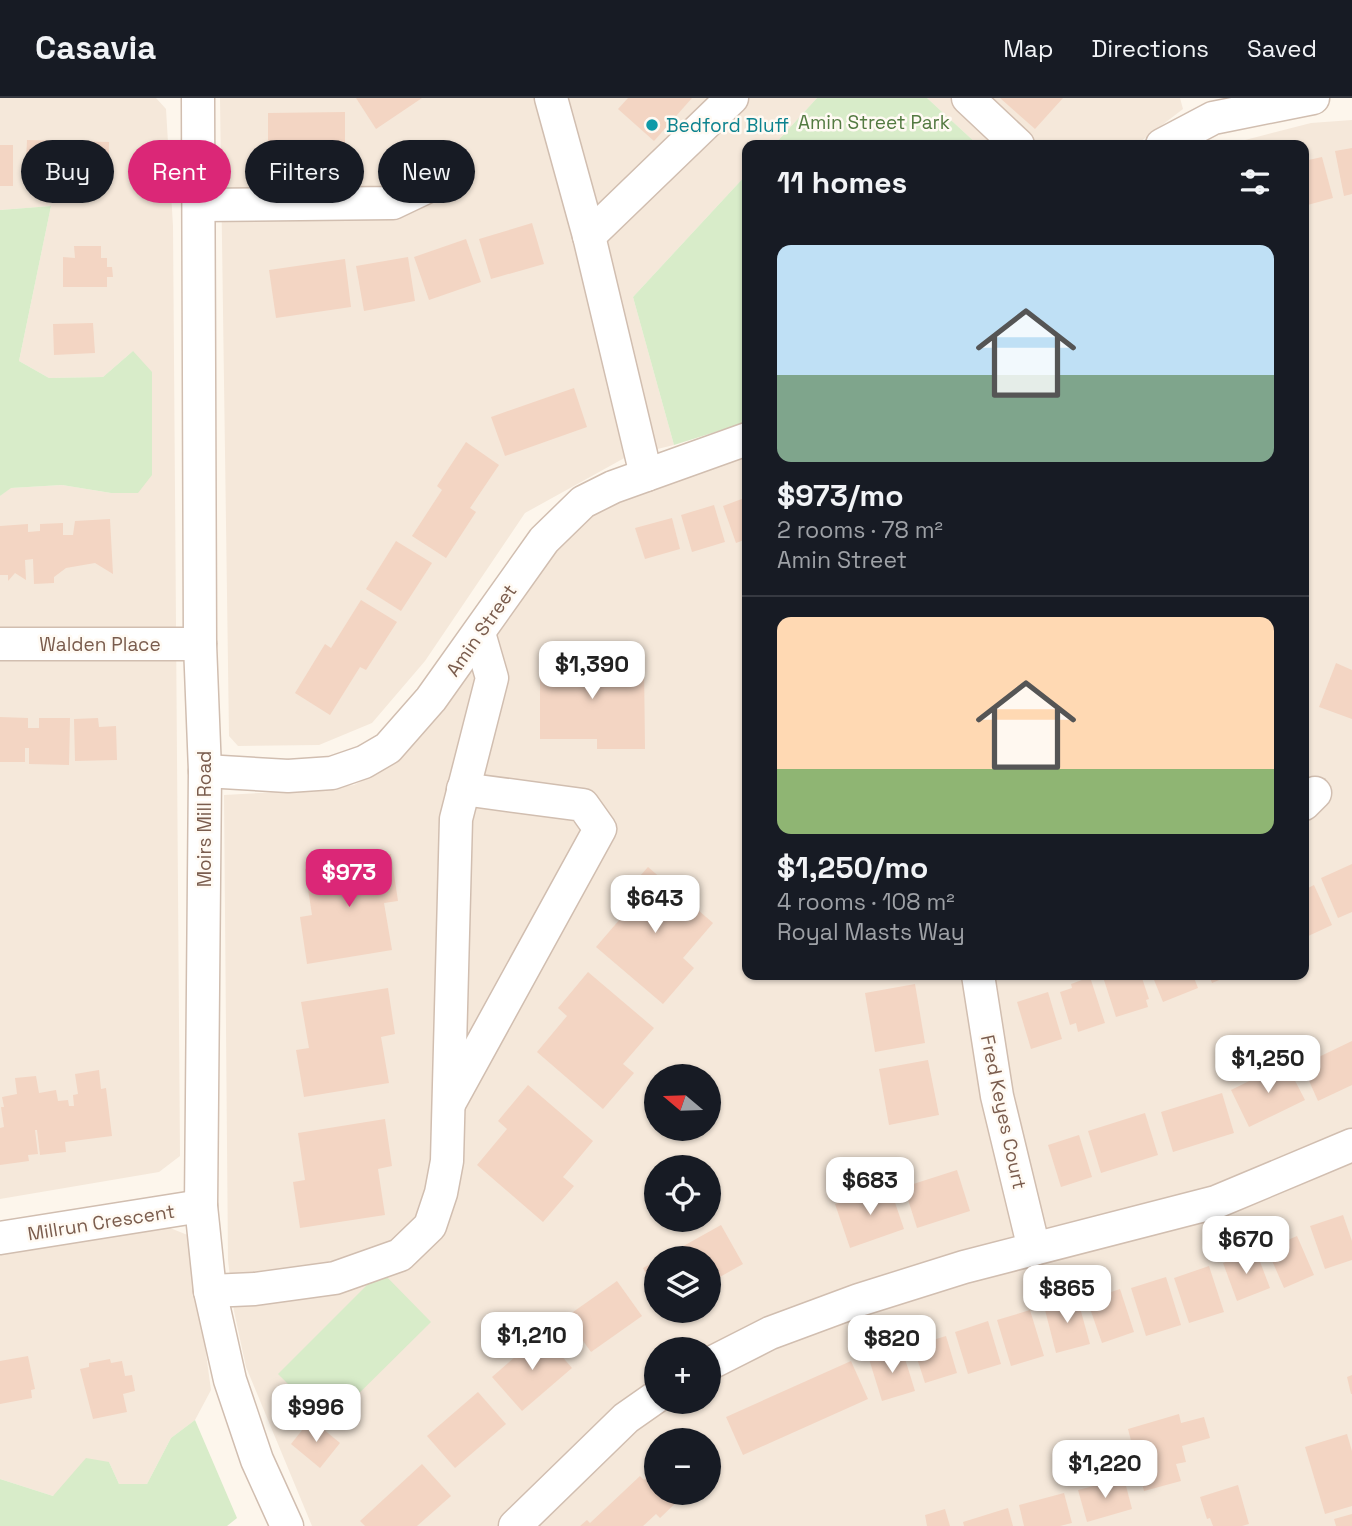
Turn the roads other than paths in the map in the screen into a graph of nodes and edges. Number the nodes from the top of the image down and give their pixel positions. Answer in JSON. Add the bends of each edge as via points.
{"nodes":[{"id":1,"x":198,"y":98,"type":"edge"},
{"id":2,"x":551,"y":98,"type":"edge"},
{"id":3,"x":732,"y":98,"type":"edge"},
{"id":4,"x":968,"y":98,"type":"edge"},
{"id":5,"x":1313,"y":98,"type":"edge"},
{"id":6,"x":1251,"y":104,"type":"edge"},
{"id":7,"x":1211,"y":108,"type":"edge"},
{"id":8,"x":1013,"y":140,"type":"edge"},
{"id":9,"x":1169,"y":140,"type":"edge"},
{"id":10,"x":393,"y":203,"type":"edge"},
{"id":11,"x":200,"y":205,"type":"junction"},
{"id":12,"x":589,"y":236,"type":"junction"},
{"id":13,"x":742,"y":441,"type":"edge"},
{"id":14,"x":646,"y":475,"type":"junction"},
{"id":15,"x":479,"y":633,"type":"junction"},
{"id":16,"x":0,"y":644,"type":"edge"},
{"id":17,"x":200,"y":644,"type":"junction"},
{"id":18,"x":205,"y":771,"type":"junction"},
{"id":19,"x":463,"y":789,"type":"junction"},
{"id":20,"x":979,"y":980,"type":"edge"},
{"id":21,"x":447,"y":1106,"type":"junction"},
{"id":22,"x":1352,"y":1146,"type":"edge"},
{"id":23,"x":201,"y":1206,"type":"junction"},
{"id":24,"x":0,"y":1238,"type":"edge"},
{"id":25,"x":1034,"y":1250,"type":"junction"},
{"id":26,"x":210,"y":1291,"type":"junction"},
{"id":27,"x":721,"y":1358,"type":"edge"},
{"id":28,"x":644,"y":1405,"type":"edge"},
{"id":29,"x":287,"y":1526,"type":"edge"},
{"id":30,"x":515,"y":1526,"type":"edge"}],
"edges":[{"from":1,"to":11,"type":"street","name":"Moirs Mill Road"},
{"from":2,"to":12,"type":"street"},
{"from":3,"to":12,"type":"street"},
{"from":4,"to":8,"type":"street"},
{"from":5,"to":6,"type":"street"},
{"from":6,"to":7,"type":"street"},
{"from":7,"to":9,"type":"street"},
{"from":10,"to":11,"type":"street"},
{"from":11,"to":17,"type":"street","name":"Moirs Mill Road"},
{"from":12,"to":14,"type":"street"},
{"from":13,"to":14,"type":"street","name":"Amin Street"},
{"from":14,"to":15,"type":"street","name":"Amin Street","via":[[583,502],[544,540]]},
{"from":15,"to":18,"type":"street","name":"Amin Street","via":[[388,748],[364,762],[332,773],[288,776]]},
{"from":15,"to":19,"type":"street","via":[[492,678]]},
{"from":16,"to":17,"type":"street","name":"Walden Place"},
{"from":17,"to":18,"type":"street","name":"Moirs Mill Road"},
{"from":18,"to":23,"type":"street","name":"Moirs Mill Road"},
{"from":19,"to":21,"type":"street","via":[[456,819]]},
{"from":19,"to":21,"type":"street","via":[[583,805],[600,829]]},
{"from":20,"to":25,"type":"street","name":"Fred Keyes Court","via":[[998,1096]]},
{"from":21,"to":26,"type":"street","via":[[447,1161],[430,1226],[400,1255],[335,1278]]},
{"from":22,"to":25,"type":"street","via":[[1216,1202]]},
{"from":23,"to":24,"type":"street","name":"Millrun Crescent"},
{"from":23,"to":26,"type":"street","name":"Moirs Mill Road"},
{"from":25,"to":27,"type":"street","via":[[859,1300],[770,1333]]},
{"from":26,"to":29,"type":"street","name":"Moirs Mill Road","via":[[230,1380],[257,1460]]},
{"from":28,"to":30,"type":"street"}]}
